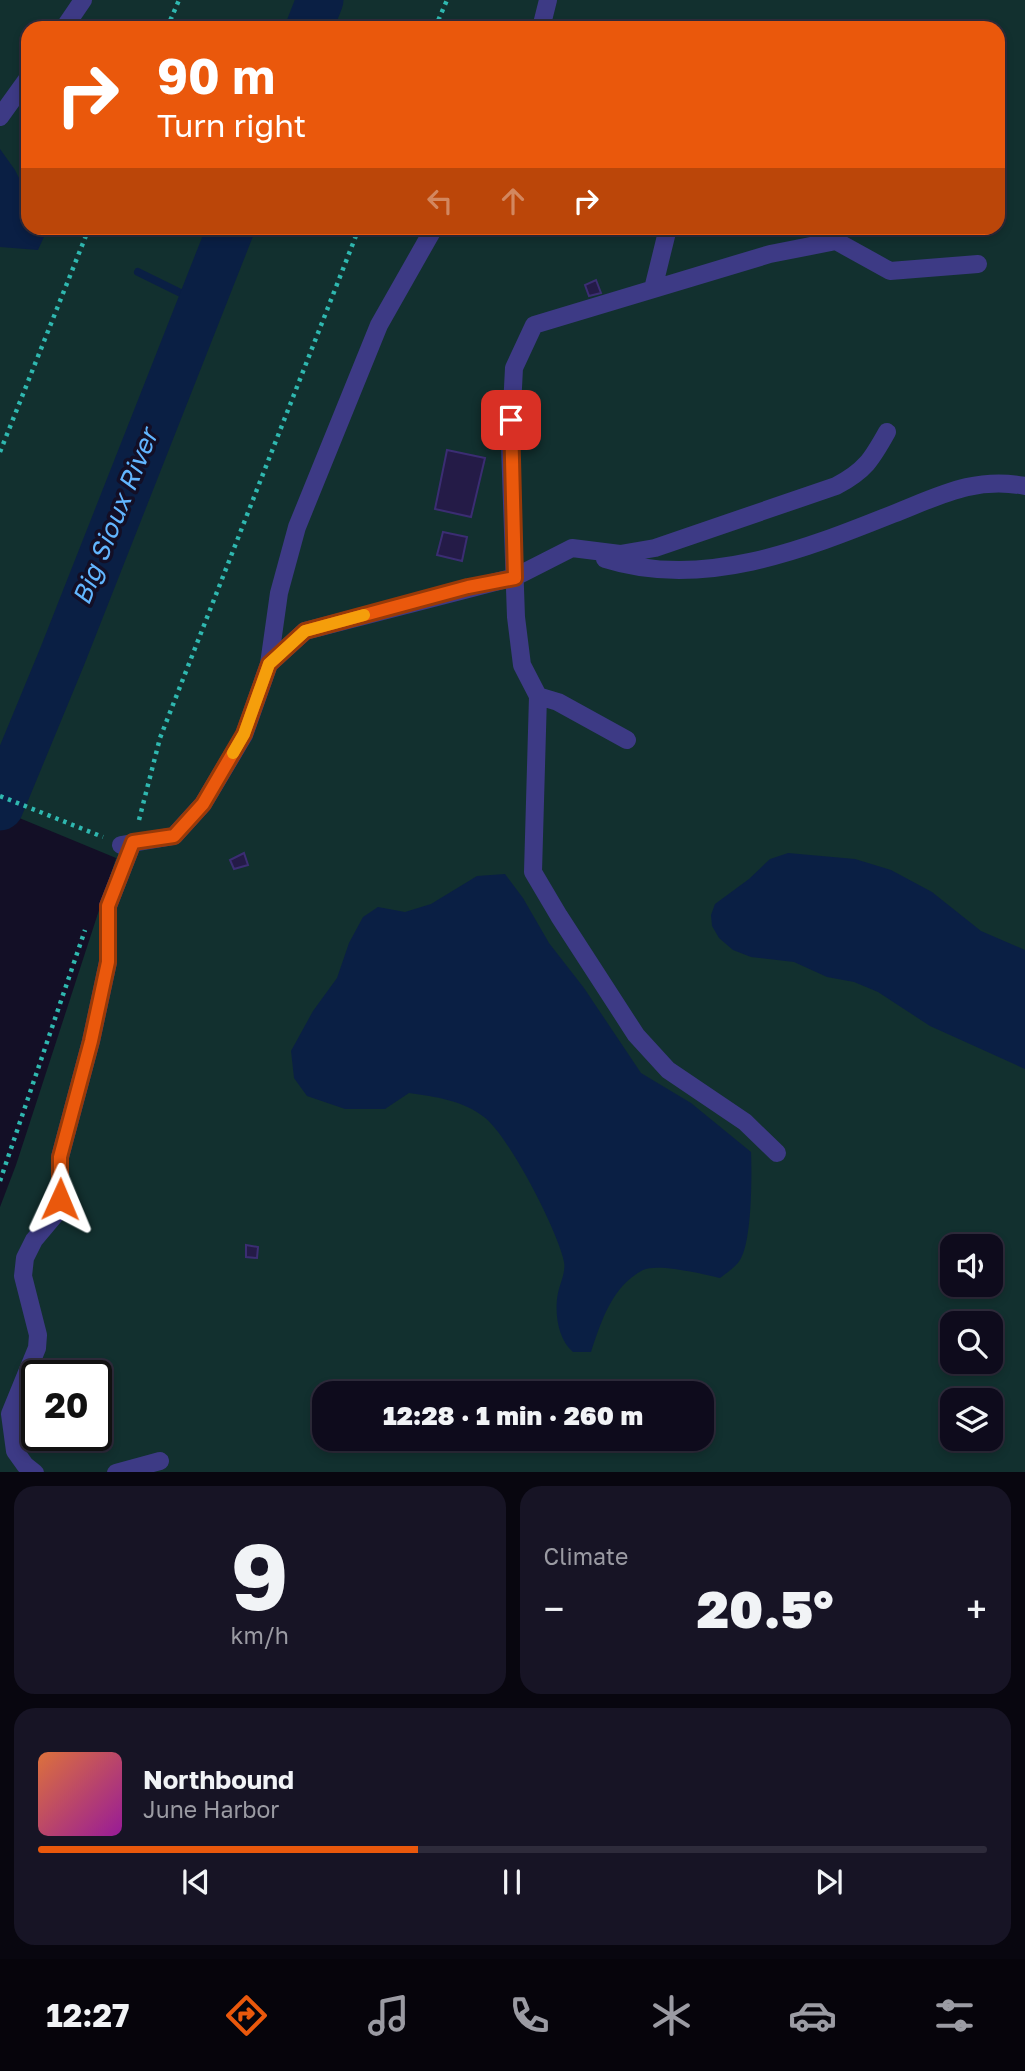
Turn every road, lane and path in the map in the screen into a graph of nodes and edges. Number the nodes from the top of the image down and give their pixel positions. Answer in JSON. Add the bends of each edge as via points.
{"nodes":[{"id":1,"x":83,"y":0,"type":"edge"},
{"id":2,"x":178,"y":0,"type":"edge"},
{"id":3,"x":447,"y":0,"type":"edge"},
{"id":4,"x":548,"y":0,"type":"edge"},
{"id":5,"x":69,"y":21,"type":"edge"},
{"id":6,"x":170,"y":21,"type":"edge"},
{"id":7,"x":438,"y":21,"type":"edge"},
{"id":8,"x":543,"y":21,"type":"edge"},
{"id":9,"x":21,"y":88,"type":"edge"},
{"id":10,"x":0,"y":117,"type":"edge"},
{"id":11,"x":86,"y":235,"type":"edge"},
{"id":12,"x":356,"y":235,"type":"edge"},
{"id":13,"x":430,"y":235,"type":"edge"},
{"id":14,"x":666,"y":235,"type":"edge"},
{"id":15,"x":978,"y":264,"type":"dead end"},
{"id":16,"x":653,"y":289,"type":"junction"},
{"id":17,"x":887,"y":432,"type":"dead end"},
{"id":18,"x":0,"y":452,"type":"edge"},
{"id":19,"x":1025,"y":486,"type":"edge"},
{"id":20,"x":572,"y":548,"type":"junction"},
{"id":21,"x":632,"y":568,"type":"junction"},
{"id":22,"x":515,"y":578,"type":"junction"},
{"id":23,"x":658,"y":582,"type":"dead end"},
{"id":24,"x":269,"y":664,"type":"junction"},
{"id":25,"x":538,"y":696,"type":"junction"},
{"id":26,"x":628,"y":740,"type":"dead end"},
{"id":27,"x":0,"y":796,"type":"edge"},
{"id":28,"x":127,"y":844,"type":"junction"},
{"id":29,"x":108,"y":906,"type":"junction"},
{"id":30,"x":777,"y":1153,"type":"dead end"},
{"id":31,"x":0,"y":1181,"type":"edge"},
{"id":32,"x":160,"y":1461,"type":"dead end"},
{"id":33,"x":35,"y":1472,"type":"edge"},
{"id":34,"x":116,"y":1472,"type":"edge"}],
"edges":[{"from":1,"to":5,"type":"lane"},
{"from":2,"to":6,"type":"path"},
{"from":3,"to":7,"type":"path"},
{"from":4,"to":8,"type":"lane"},
{"from":9,"to":10,"type":"lane"},
{"from":11,"to":18,"type":"path"},
{"from":12,"to":28,"type":"path","via":[[160,738]]},
{"from":13,"to":24,"type":"lane","via":[[379,325],[297,527],[279,593]]},
{"from":14,"to":16,"type":"lane"},
{"from":15,"to":16,"type":"lane","via":[[891,271],[836,241],[770,254]]},
{"from":16,"to":22,"type":"lane","via":[[534,325],[513,368],[510,446]]},
{"from":17,"to":20,"type":"lane","via":[[867,466],[836,486],[634,554]]},
{"from":19,"to":21,"type":"lane","via":[[980,482],[766,560],[691,570]]},
{"from":20,"to":21,"type":"lane"},
{"from":20,"to":22,"type":"lane"},
{"from":21,"to":23,"type":"lane"},
{"from":22,"to":24,"type":"lane","via":[[305,631]]},
{"from":22,"to":25,"type":"lane","via":[[522,665]]},
{"from":24,"to":28,"type":"lane","via":[[244,734],[203,804],[174,836]]},
{"from":25,"to":26,"type":"lane"},
{"from":25,"to":30,"type":"lane","via":[[533,872],[636,1035],[668,1070],[745,1122]]},
{"from":27,"to":28,"type":"path"},
{"from":28,"to":29,"type":"lane"},
{"from":29,"to":31,"type":"path","via":[[93,914],[82,937]]},
{"from":29,"to":33,"type":"lane","via":[[108,962],[60,1157],[60,1199],[55,1215],[25,1258],[23,1276],[37,1348],[10,1414],[15,1451]]},
{"from":32,"to":34,"type":"lane"}]}
